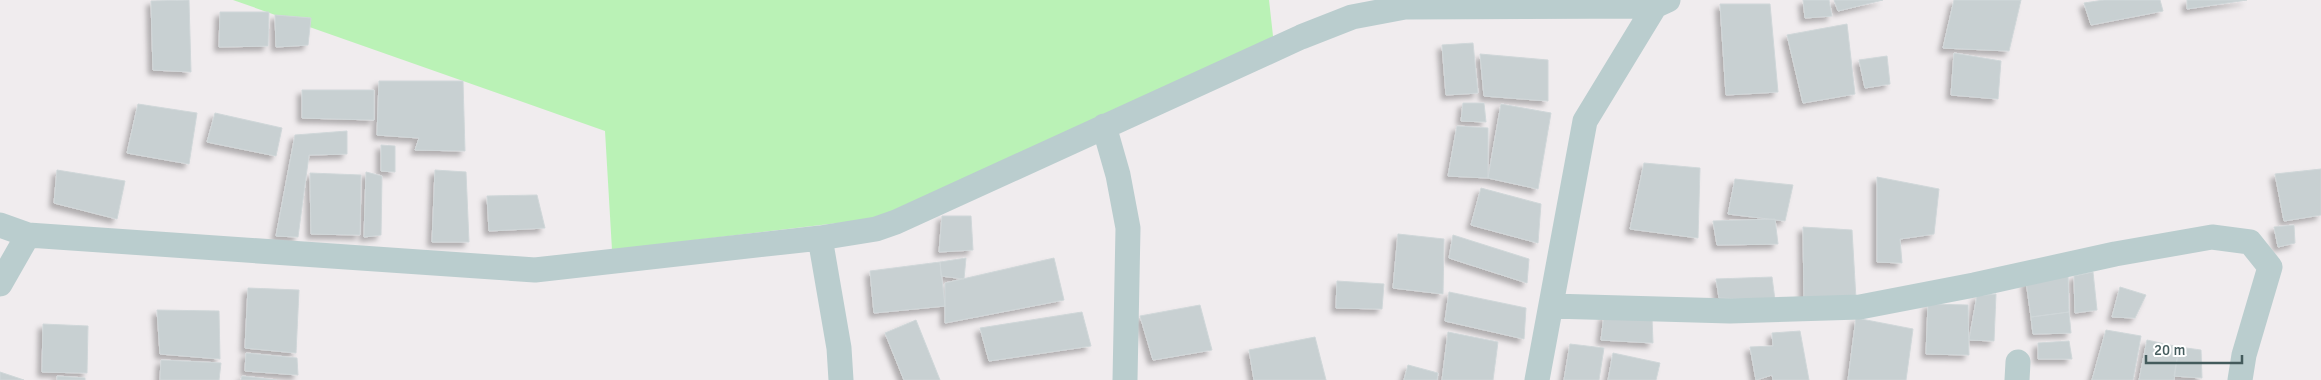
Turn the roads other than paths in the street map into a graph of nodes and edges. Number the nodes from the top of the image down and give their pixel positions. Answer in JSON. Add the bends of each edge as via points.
{"nodes":[{"id":1,"x":1661,"y":3,"type":"edge"},
{"id":2,"x":1104,"y":126,"type":"junction"},
{"id":3,"x":0,"y":225,"type":"edge"},
{"id":4,"x":28,"y":235,"type":"junction"},
{"id":5,"x":820,"y":238,"type":"junction"},
{"id":6,"x":0,"y":284,"type":"edge"},
{"id":7,"x":1551,"y":306,"type":"junction"},
{"id":8,"x":841,"y":380,"type":"edge"},
{"id":9,"x":1125,"y":380,"type":"edge"},
{"id":10,"x":1537,"y":380,"type":"edge"},
{"id":11,"x":2240,"y":380,"type":"edge"}],
"edges":[{"from":1,"to":2,"type":"street","via":[[1405,7],[1352,17]]},
{"from":1,"to":7,"type":"street","via":[[1585,122]]},
{"from":2,"to":5,"type":"street","via":[[896,222],[876,229]]},
{"from":2,"to":9,"type":"street","via":[[1128,228]]},
{"from":3,"to":4,"type":"street"},
{"from":4,"to":5,"type":"street","via":[[535,270]]},
{"from":4,"to":6,"type":"street"},
{"from":5,"to":8,"type":"street","via":[[839,348]]},
{"from":7,"to":10,"type":"street"},
{"from":7,"to":11,"type":"street","via":[[1730,311],[1860,307],[2212,237],[2250,242],[2270,267],[2246,345]]}]}
